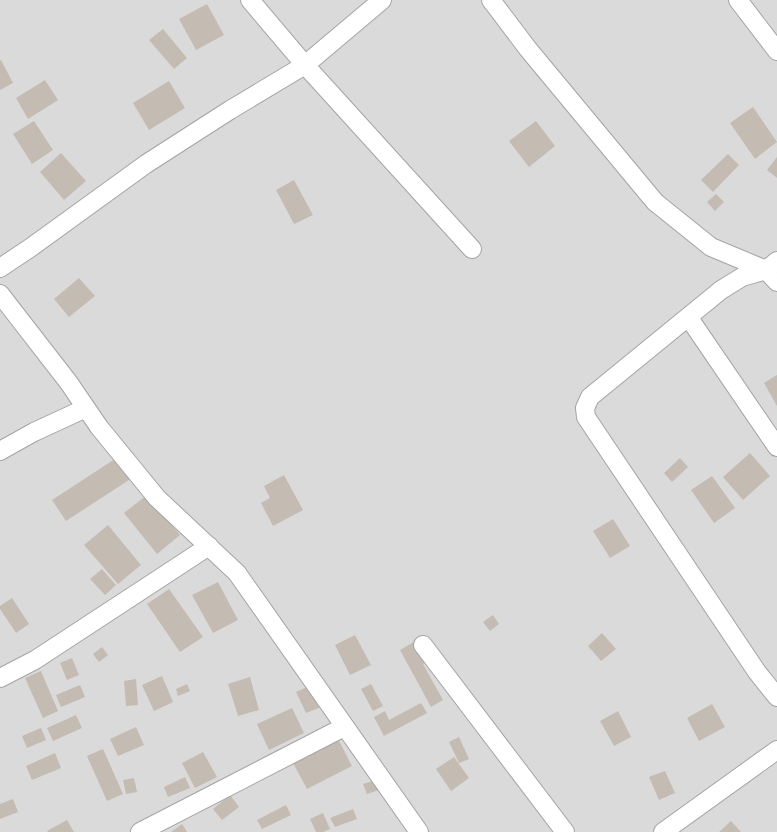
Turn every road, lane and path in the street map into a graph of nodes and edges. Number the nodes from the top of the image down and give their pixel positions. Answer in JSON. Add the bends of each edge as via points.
{"nodes":[{"id":1,"x":250,"y":0,"type":"edge"},
{"id":2,"x":382,"y":0,"type":"edge"},
{"id":3,"x":491,"y":0,"type":"edge"},
{"id":4,"x":738,"y":0,"type":"edge"},
{"id":5,"x":777,"y":51,"type":"edge"},
{"id":6,"x":305,"y":65,"type":"junction"},
{"id":7,"x":472,"y":249,"type":"dead end"},
{"id":8,"x":0,"y":268,"type":"edge"},
{"id":9,"x":773,"y":271,"type":"edge"},
{"id":10,"x":0,"y":294,"type":"edge"},
{"id":11,"x":689,"y":318,"type":"junction"},
{"id":12,"x":86,"y":408,"type":"junction"},
{"id":13,"x":777,"y":447,"type":"edge"},
{"id":14,"x":0,"y":451,"type":"edge"},
{"id":15,"x":209,"y":546,"type":"junction"},
{"id":16,"x":423,"y":645,"type":"dead end"},
{"id":17,"x":0,"y":678,"type":"edge"},
{"id":18,"x":777,"y":697,"type":"edge"},
{"id":19,"x":344,"y":727,"type":"junction"},
{"id":20,"x":777,"y":750,"type":"edge"},
{"id":21,"x":140,"y":832,"type":"edge"},
{"id":22,"x":420,"y":832,"type":"edge"},
{"id":23,"x":565,"y":832,"type":"edge"},
{"id":24,"x":663,"y":832,"type":"edge"}],
"edges":[{"from":1,"to":6,"type":"street"},
{"from":2,"to":6,"type":"street"},
{"from":3,"to":9,"type":"street","via":[[528,49],[655,202],[711,247]]},
{"from":4,"to":5,"type":"street"},
{"from":6,"to":7,"type":"street"},
{"from":6,"to":8,"type":"street","via":[[146,164]]},
{"from":9,"to":11,"type":"street","via":[[742,277],[721,290]]},
{"from":10,"to":12,"type":"street"},
{"from":11,"to":13,"type":"street"},
{"from":11,"to":18,"type":"street","via":[[590,397],[585,408],[586,417],[757,672]]},
{"from":12,"to":14,"type":"street"},
{"from":12,"to":15,"type":"street","via":[[157,498]]},
{"from":15,"to":17,"type":"street","via":[[35,660]]},
{"from":15,"to":19,"type":"street","via":[[237,573]]},
{"from":16,"to":23,"type":"street"},
{"from":19,"to":21,"type":"street"},
{"from":19,"to":22,"type":"street"},
{"from":20,"to":24,"type":"street"}]}
